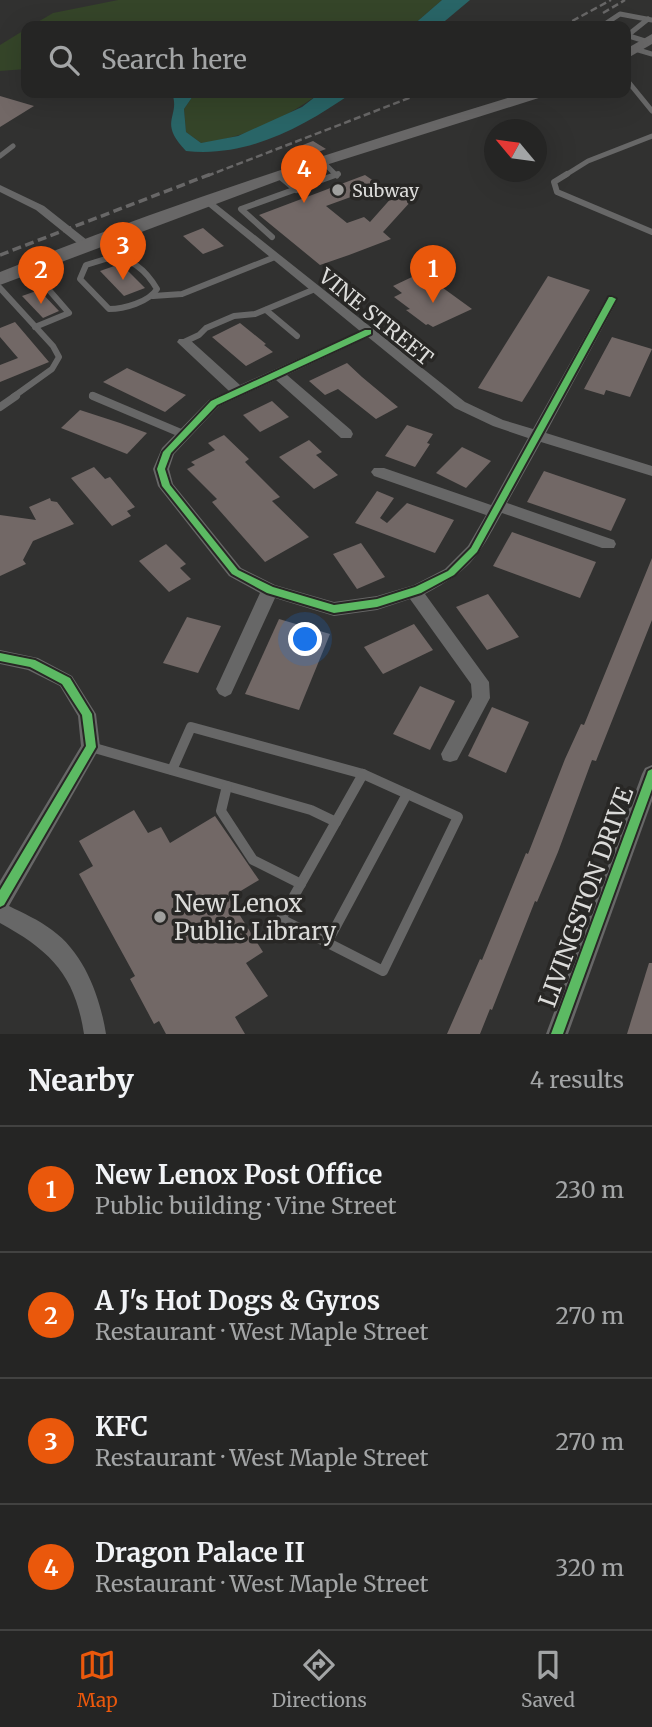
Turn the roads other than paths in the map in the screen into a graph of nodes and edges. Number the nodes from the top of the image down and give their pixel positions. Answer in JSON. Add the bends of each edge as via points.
{"nodes":[{"id":1,"x":650,"y":20,"type":"edge"},
{"id":2,"x":610,"y":21,"type":"edge"},
{"id":3,"x":631,"y":32,"type":"edge"},
{"id":4,"x":631,"y":85,"type":"edge"},
{"id":5,"x":523,"y":98,"type":"edge"},
{"id":6,"x":652,"y":111,"type":"edge"},
{"id":7,"x":652,"y":136,"type":"edge"},
{"id":8,"x":13,"y":146,"type":"dead end"},
{"id":9,"x":0,"y":156,"type":"edge"},
{"id":10,"x":321,"y":160,"type":"junction"},
{"id":11,"x":278,"y":175,"type":"junction"},
{"id":12,"x":0,"y":188,"type":"edge"},
{"id":13,"x":296,"y":190,"type":"junction"},
{"id":14,"x":207,"y":200,"type":"junction"},
{"id":15,"x":652,"y":232,"type":"edge"},
{"id":16,"x":272,"y":237,"type":"dead end"},
{"id":17,"x":91,"y":252,"type":"junction"},
{"id":18,"x":275,"y":257,"type":"junction"},
{"id":19,"x":29,"y":267,"type":"junction"},
{"id":20,"x":0,"y":279,"type":"edge"},
{"id":21,"x":0,"y":288,"type":"edge"},
{"id":22,"x":315,"y":289,"type":"junction"},
{"id":23,"x":153,"y":296,"type":"junction"},
{"id":24,"x":612,"y":299,"type":"dead end"},
{"id":25,"x":11,"y":300,"type":"junction"},
{"id":26,"x":0,"y":304,"type":"edge"},
{"id":27,"x":266,"y":310,"type":"junction"},
{"id":28,"x":35,"y":327,"type":"junction"},
{"id":29,"x":368,"y":332,"type":"junction"},
{"id":30,"x":297,"y":336,"type":"dead end"},
{"id":31,"x":184,"y":342,"type":"joint"},
{"id":32,"x":276,"y":373,"type":"junction"},
{"id":33,"x":238,"y":391,"type":"junction"},
{"id":34,"x":92,"y":395,"type":"dead end"},
{"id":35,"x":0,"y":407,"type":"edge"},
{"id":36,"x":346,"y":434,"type":"dead end"},
{"id":37,"x":183,"y":435,"type":"junction"},
{"id":38,"x":538,"y":435,"type":"junction"},
{"id":39,"x":652,"y":471,"type":"edge"},
{"id":40,"x":379,"y":472,"type":"dead end"},
{"id":41,"x":496,"y":509,"type":"junction"},
{"id":42,"x":608,"y":544,"type":"dead end"},
{"id":43,"x":270,"y":590,"type":"junction"},
{"id":44,"x":414,"y":592,"type":"junction"},
{"id":45,"x":1,"y":661,"type":"edge"},
{"id":46,"x":225,"y":689,"type":"dead end"},
{"id":47,"x":91,"y":747,"type":"junction"},
{"id":48,"x":450,"y":754,"type":"dead end"},
{"id":49,"x":172,"y":770,"type":"junction"},
{"id":50,"x":363,"y":774,"type":"junction"},
{"id":51,"x":652,"y":774,"type":"edge"},
{"id":52,"x":227,"y":786,"type":"junction"},
{"id":53,"x":407,"y":794,"type":"junction"},
{"id":54,"x":336,"y":822,"type":"junction"},
{"id":55,"x":301,"y":884,"type":"junction"},
{"id":56,"x":0,"y":901,"type":"edge"},
{"id":57,"x":0,"y":912,"type":"edge"},
{"id":58,"x":327,"y":943,"type":"junction"},
{"id":59,"x":95,"y":1034,"type":"edge"},
{"id":60,"x":557,"y":1034,"type":"edge"}],
"edges":[{"from":1,"to":2,"type":"lane","via":[[620,14]]},
{"from":1,"to":3,"type":"lane"},
{"from":4,"to":6,"type":"lane"},
{"from":5,"to":10,"type":"main road"},
{"from":7,"to":15,"type":"lane","via":[[588,161],[554,182],[557,192]]},
{"from":8,"to":9,"type":"lane"},
{"from":10,"to":11,"type":"main road"},
{"from":10,"to":13,"type":"lane","via":[[338,175]]},
{"from":11,"to":13,"type":"lane"},
{"from":11,"to":14,"type":"main road"},
{"from":12,"to":17,"type":"street","via":[[40,208]]},
{"from":13,"to":16,"type":"lane","via":[[242,209]]},
{"from":14,"to":17,"type":"main road"},
{"from":14,"to":18,"type":"street","name":"VINE STREET"},
{"from":17,"to":19,"type":"main road"},
{"from":17,"to":23,"type":"lane","via":[[129,260],[154,282]]},
{"from":17,"to":23,"type":"lane","via":[[80,279],[109,309]]},
{"from":18,"to":22,"type":"street","name":"VINE STREET"},
{"from":18,"to":23,"type":"lane","via":[[182,294]]},
{"from":19,"to":20,"type":"main road"},
{"from":19,"to":28,"type":"lane","via":[[69,313]]},
{"from":21,"to":25,"type":"lane"},
{"from":22,"to":27,"type":"lane"},
{"from":22,"to":29,"type":"street","name":"VINE STREET"},
{"from":24,"to":38,"type":"street"},
{"from":25,"to":26,"type":"lane"},
{"from":25,"to":28,"type":"lane"},
{"from":27,"to":30,"type":"lane"},
{"from":27,"to":31,"type":"lane","via":[[234,316]]},
{"from":28,"to":35,"type":"lane","via":[[53,346],[58,363]]},
{"from":29,"to":32,"type":"street"},
{"from":29,"to":38,"type":"street","name":"VINE STREET","via":[[460,405]]},
{"from":31,"to":33,"type":"street"},
{"from":32,"to":33,"type":"street"},
{"from":32,"to":36,"type":"street"},
{"from":33,"to":37,"type":"street","via":[[214,403]]},
{"from":34,"to":37,"type":"lane"},
{"from":37,"to":43,"type":"street","via":[[167,452],[161,469],[166,486],[235,572]]},
{"from":38,"to":39,"type":"street","name":"VINE STREET"},
{"from":38,"to":41,"type":"street"},
{"from":40,"to":41,"type":"street"},
{"from":41,"to":42,"type":"street"},
{"from":41,"to":44,"type":"street","via":[[474,550],[451,573]]},
{"from":43,"to":44,"type":"street","via":[[334,609]]},
{"from":43,"to":46,"type":"street"},
{"from":44,"to":48,"type":"street","via":[[480,682],[481,698]]},
{"from":45,"to":47,"type":"street","via":[[32,663],[66,681],[88,714]]},
{"from":47,"to":49,"type":"lane"},
{"from":47,"to":56,"type":"street"},
{"from":49,"to":50,"type":"lane","via":[[191,727]]},
{"from":49,"to":52,"type":"lane"},
{"from":50,"to":53,"type":"lane"},
{"from":50,"to":54,"type":"lane"},
{"from":51,"to":60,"type":"street","name":"LIVINGSTON DRIVE"},
{"from":52,"to":54,"type":"lane","via":[[311,810]]},
{"from":52,"to":55,"type":"lane","via":[[221,811],[253,860]]},
{"from":53,"to":58,"type":"lane"},
{"from":53,"to":58,"type":"lane","via":[[458,817],[383,971]]},
{"from":54,"to":55,"type":"lane"},
{"from":55,"to":58,"type":"lane","via":[[281,919]]},
{"from":57,"to":59,"type":"street","via":[[45,937],[75,974],[93,1014]]}]}
